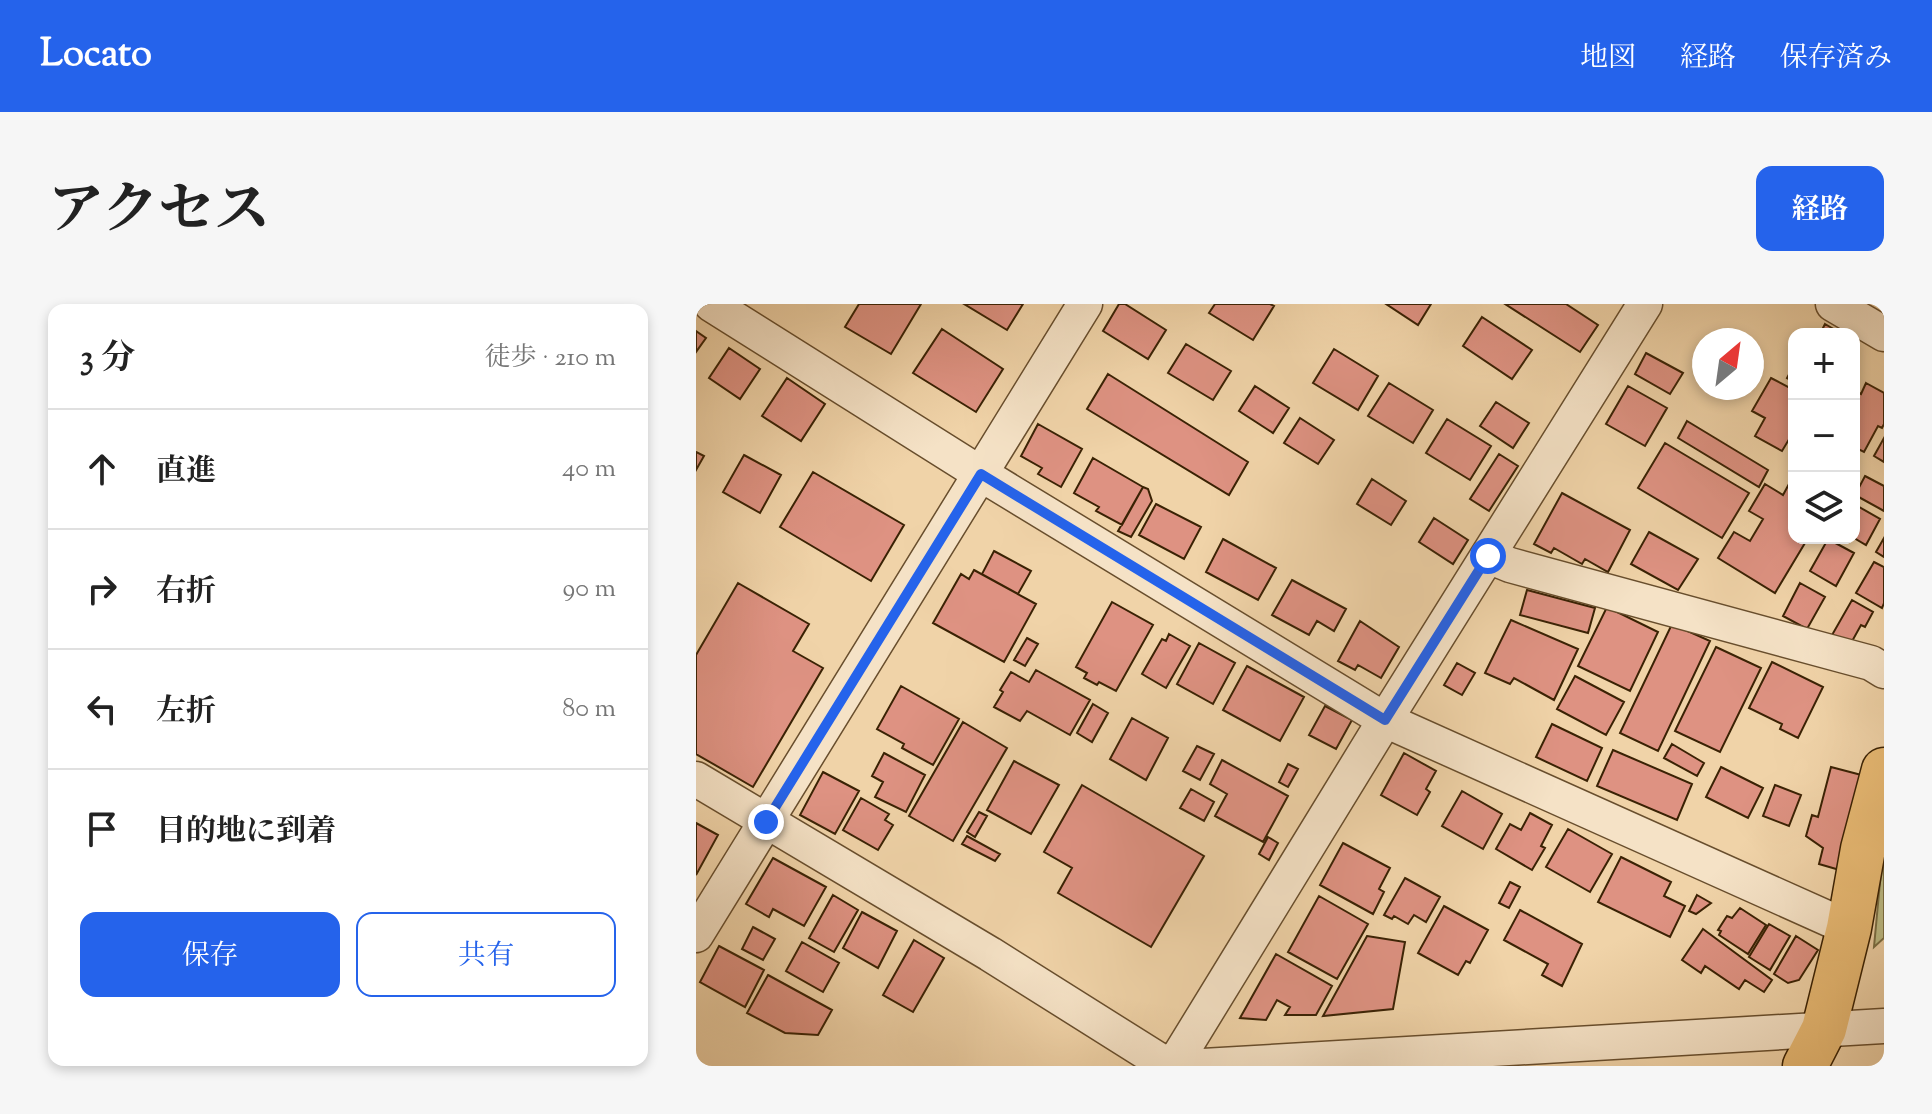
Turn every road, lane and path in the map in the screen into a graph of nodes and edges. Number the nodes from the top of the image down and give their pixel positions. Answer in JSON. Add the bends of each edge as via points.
{"nodes":[{"id":1,"x":711,"y":304,"type":"edge"},
{"id":2,"x":1085,"y":304,"type":"edge"},
{"id":3,"x":1645,"y":304,"type":"edge"},
{"id":4,"x":1833,"y":304,"type":"edge"},
{"id":5,"x":1884,"y":334,"type":"edge"},
{"id":6,"x":981,"y":474,"type":"junction"},
{"id":7,"x":1488,"y":556,"type":"junction"},
{"id":8,"x":1884,"y":671,"type":"edge"},
{"id":9,"x":1385,"y":720,"type":"junction"},
{"id":10,"x":1884,"y":770,"type":"edge"},
{"id":11,"x":696,"y":779,"type":"edge"},
{"id":12,"x":766,"y":822,"type":"junction"},
{"id":13,"x":1849,"y":928,"type":"junction"},
{"id":14,"x":696,"y":935,"type":"edge"},
{"id":15,"x":1884,"y":1026,"type":"edge"},
{"id":16,"x":1815,"y":1048,"type":"edge"},
{"id":17,"x":1171,"y":1066,"type":"edge"},
{"id":18,"x":1203,"y":1066,"type":"edge"},
{"id":19,"x":1218,"y":1066,"type":"edge"}],
"edges":[{"from":1,"to":6,"type":"street"},
{"from":2,"to":6,"type":"street"},
{"from":3,"to":7,"type":"street"},
{"from":4,"to":5,"type":"street"},
{"from":6,"to":9,"type":"street"},
{"from":6,"to":12,"type":"street"},
{"from":7,"to":8,"type":"street","via":[[1871,663]]},
{"from":7,"to":9,"type":"street"},
{"from":9,"to":13,"type":"street"},
{"from":9,"to":17,"type":"street"},
{"from":10,"to":13,"type":"main road"},
{"from":11,"to":12,"type":"street"},
{"from":12,"to":14,"type":"street"},
{"from":12,"to":17,"type":"street"},
{"from":13,"to":16,"type":"main road"},
{"from":15,"to":16,"type":"street"},
{"from":16,"to":19,"type":"street"},
{"from":18,"to":19,"type":"street"}]}
